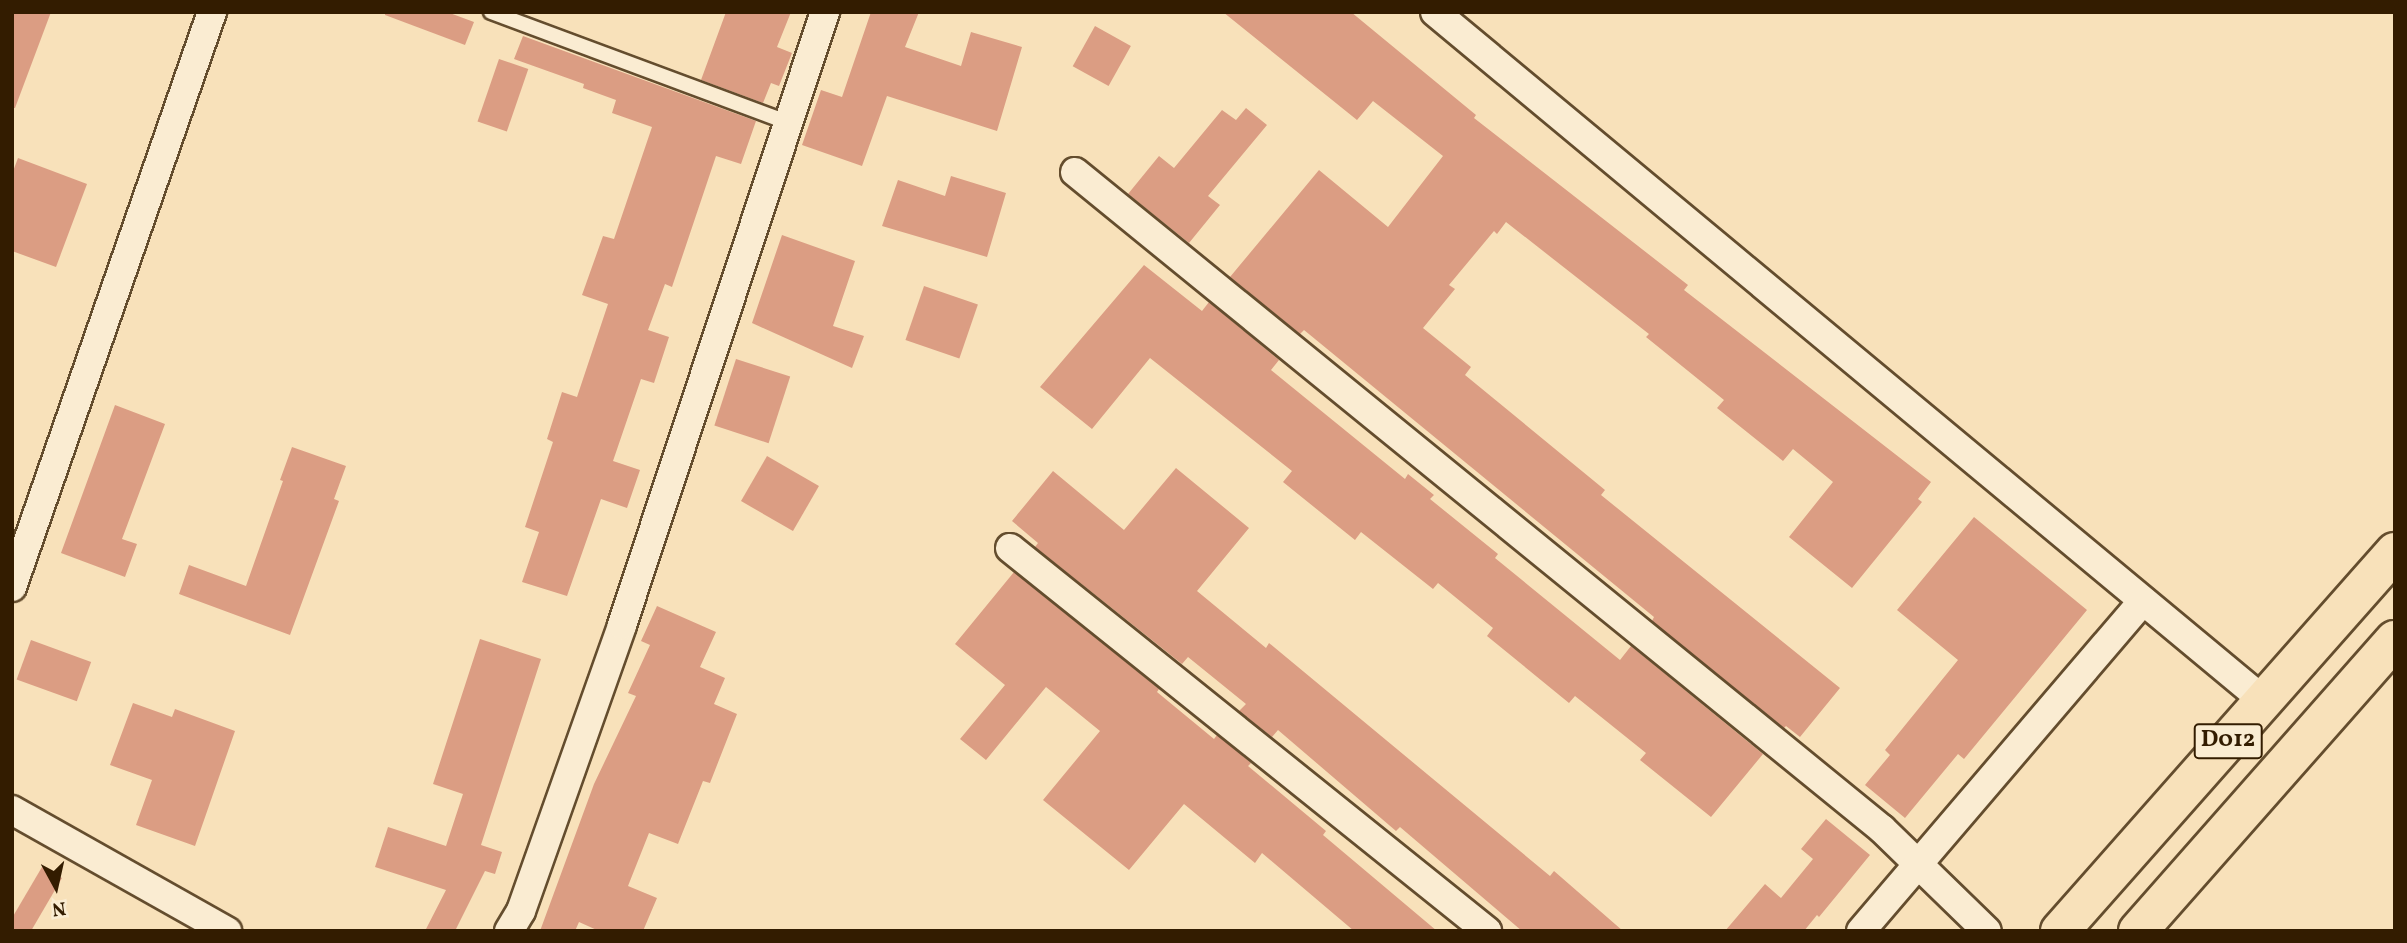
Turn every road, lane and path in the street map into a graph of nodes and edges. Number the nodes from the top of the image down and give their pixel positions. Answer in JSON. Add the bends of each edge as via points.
{"nodes":[{"id":1,"x":212,"y":12,"type":"edge"},
{"id":2,"x":491,"y":12,"type":"edge"},
{"id":3,"x":825,"y":12,"type":"edge"},
{"id":4,"x":1435,"y":12,"type":"edge"},
{"id":5,"x":787,"y":122,"type":"junction"},
{"id":6,"x":1075,"y":172,"type":"dead end"},
{"id":7,"x":1010,"y":548,"type":"dead end"},
{"id":8,"x":2395,"y":552,"type":"edge"},
{"id":9,"x":12,"y":587,"type":"edge"},
{"id":10,"x":2143,"y":601,"type":"junction"},
{"id":11,"x":2395,"y":640,"type":"edge"},
{"id":12,"x":2264,"y":701,"type":"junction"},
{"id":13,"x":12,"y":810,"type":"edge"},
{"id":14,"x":1917,"y":866,"type":"junction"},
{"id":15,"x":227,"y":931,"type":"edge"},
{"id":16,"x":509,"y":931,"type":"edge"},
{"id":17,"x":1487,"y":931,"type":"edge"},
{"id":18,"x":1860,"y":931,"type":"edge"},
{"id":19,"x":1987,"y":931,"type":"edge"},
{"id":20,"x":2060,"y":931,"type":"edge"},
{"id":21,"x":2138,"y":931,"type":"edge"}],
"edges":[{"from":1,"to":9,"type":"street"},
{"from":2,"to":5,"type":"lane"},
{"from":3,"to":5,"type":"street"},
{"from":4,"to":10,"type":"street"},
{"from":5,"to":16,"type":"street","via":[[622,625],[521,911]]},
{"from":6,"to":14,"type":"street","via":[[1882,829]]},
{"from":7,"to":17,"type":"street"},
{"from":8,"to":12,"type":"highway","number":"D012"},
{"from":10,"to":12,"type":"street"},
{"from":10,"to":14,"type":"street"},
{"from":11,"to":21,"type":"highway","number":"D012"},
{"from":12,"to":20,"type":"highway","number":"D012"},
{"from":13,"to":15,"type":"street"},
{"from":14,"to":18,"type":"street"},
{"from":14,"to":19,"type":"street"}]}
